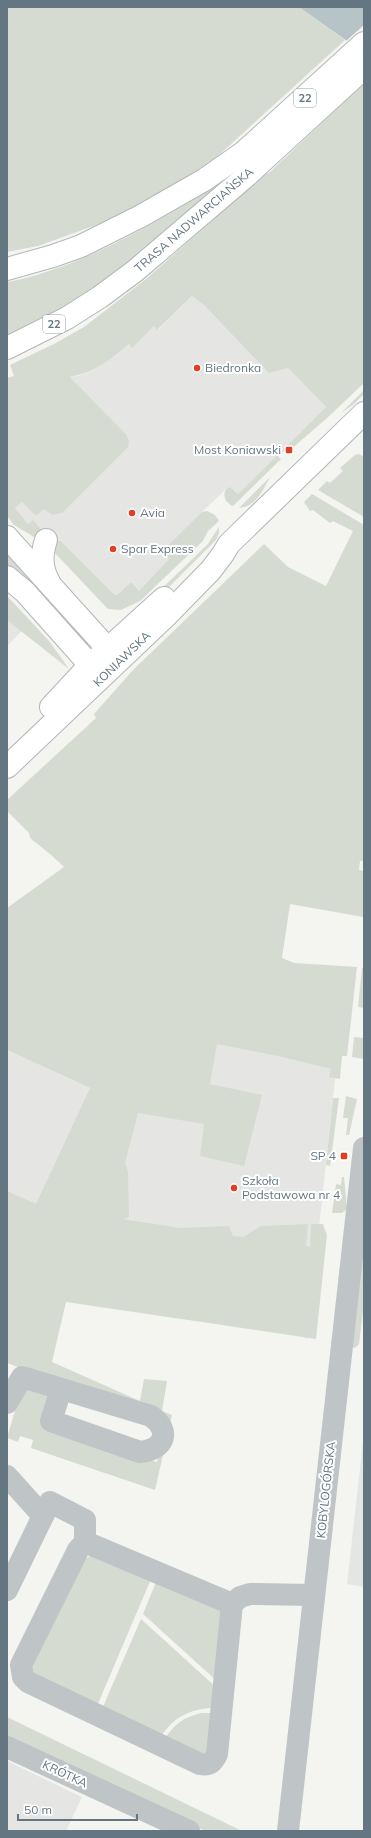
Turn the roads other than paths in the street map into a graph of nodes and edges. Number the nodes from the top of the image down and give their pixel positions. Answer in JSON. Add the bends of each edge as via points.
{"nodes":[{"id":1,"x":364,"y":43,"type":"edge"},
{"id":2,"x":364,"y":68,"type":"edge"},
{"id":3,"x":251,"y":158,"type":"junction"},
{"id":4,"x":7,"y":269,"type":"edge"},
{"id":5,"x":7,"y":348,"type":"edge"},
{"id":6,"x":364,"y":413,"type":"edge"},
{"id":7,"x":7,"y":536,"type":"edge"},
{"id":8,"x":7,"y":577,"type":"edge"},
{"id":9,"x":110,"y":659,"type":"junction"},
{"id":10,"x":90,"y":666,"type":"junction"},
{"id":11,"x":7,"y":752,"type":"edge"},
{"id":12,"x":7,"y":767,"type":"edge"},
{"id":13,"x":364,"y":1148,"type":"edge"},
{"id":14,"x":61,"y":1389,"type":"junction"},
{"id":15,"x":7,"y":1403,"type":"edge"},
{"id":16,"x":7,"y":1476,"type":"edge"},
{"id":17,"x":43,"y":1516,"type":"junction"},
{"id":18,"x":85,"y":1542,"type":"junction"},
{"id":19,"x":7,"y":1590,"type":"edge"},
{"id":20,"x":314,"y":1596,"type":"junction"},
{"id":21,"x":232,"y":1604,"type":"junction"},
{"id":22,"x":7,"y":1747,"type":"edge"},
{"id":23,"x":189,"y":1831,"type":"edge"},
{"id":24,"x":288,"y":1831,"type":"edge"}],
"edges":[{"from":1,"to":3,"type":"main road","name":"TRASA NADWARCIAŃSKA","number":"22"},
{"from":2,"to":3,"type":"main road","name":"TRASA NADWARCIAŃSKA","number":"22"},
{"from":3,"to":4,"type":"main road","name":"TRASA NADWARCIAŃSKA","number":"22","via":[[108,234],[53,256]]},
{"from":3,"to":5,"type":"main road","name":"TRASA NADWARCIAŃSKA","number":"22","via":[[168,244],[100,297],[67,318]]},
{"from":6,"to":9,"type":"main road","name":"KONIAWSKA","via":[[229,544],[202,561]]},
{"from":7,"to":9,"type":"main road"},
{"from":8,"to":10,"type":"main road","via":[[25,592]]},
{"from":9,"to":10,"type":"main road","name":"KONIAWSKA"},
{"from":9,"to":12,"type":"main road","name":"KONIAWSKA"},
{"from":10,"to":11,"type":"main road","name":"KONIAWSKA"},
{"from":13,"to":20,"type":"street","name":"KOBYLOGÓRSKA"},
{"from":14,"to":14,"type":"street","via":[[51,1421],[140,1452],[150,1451],[158,1446],[163,1438],[160,1422],[152,1416]]},
{"from":14,"to":15,"type":"street","via":[[22,1377]]},
{"from":16,"to":17,"type":"street"},
{"from":17,"to":18,"type":"street","via":[[50,1502],[85,1520]]},
{"from":17,"to":19,"type":"street"},
{"from":18,"to":21,"type":"street"},
{"from":18,"to":21,"type":"street","via":[[78,1550],[21,1665],[24,1677],[28,1682],[206,1766],[217,1754]]},
{"from":20,"to":21,"type":"street","via":[[250,1594],[240,1597]]},
{"from":20,"to":24,"type":"street","name":"KOBYLOGÓRSKA"},
{"from":22,"to":23,"type":"street","name":"KRÓTKA"}]}
